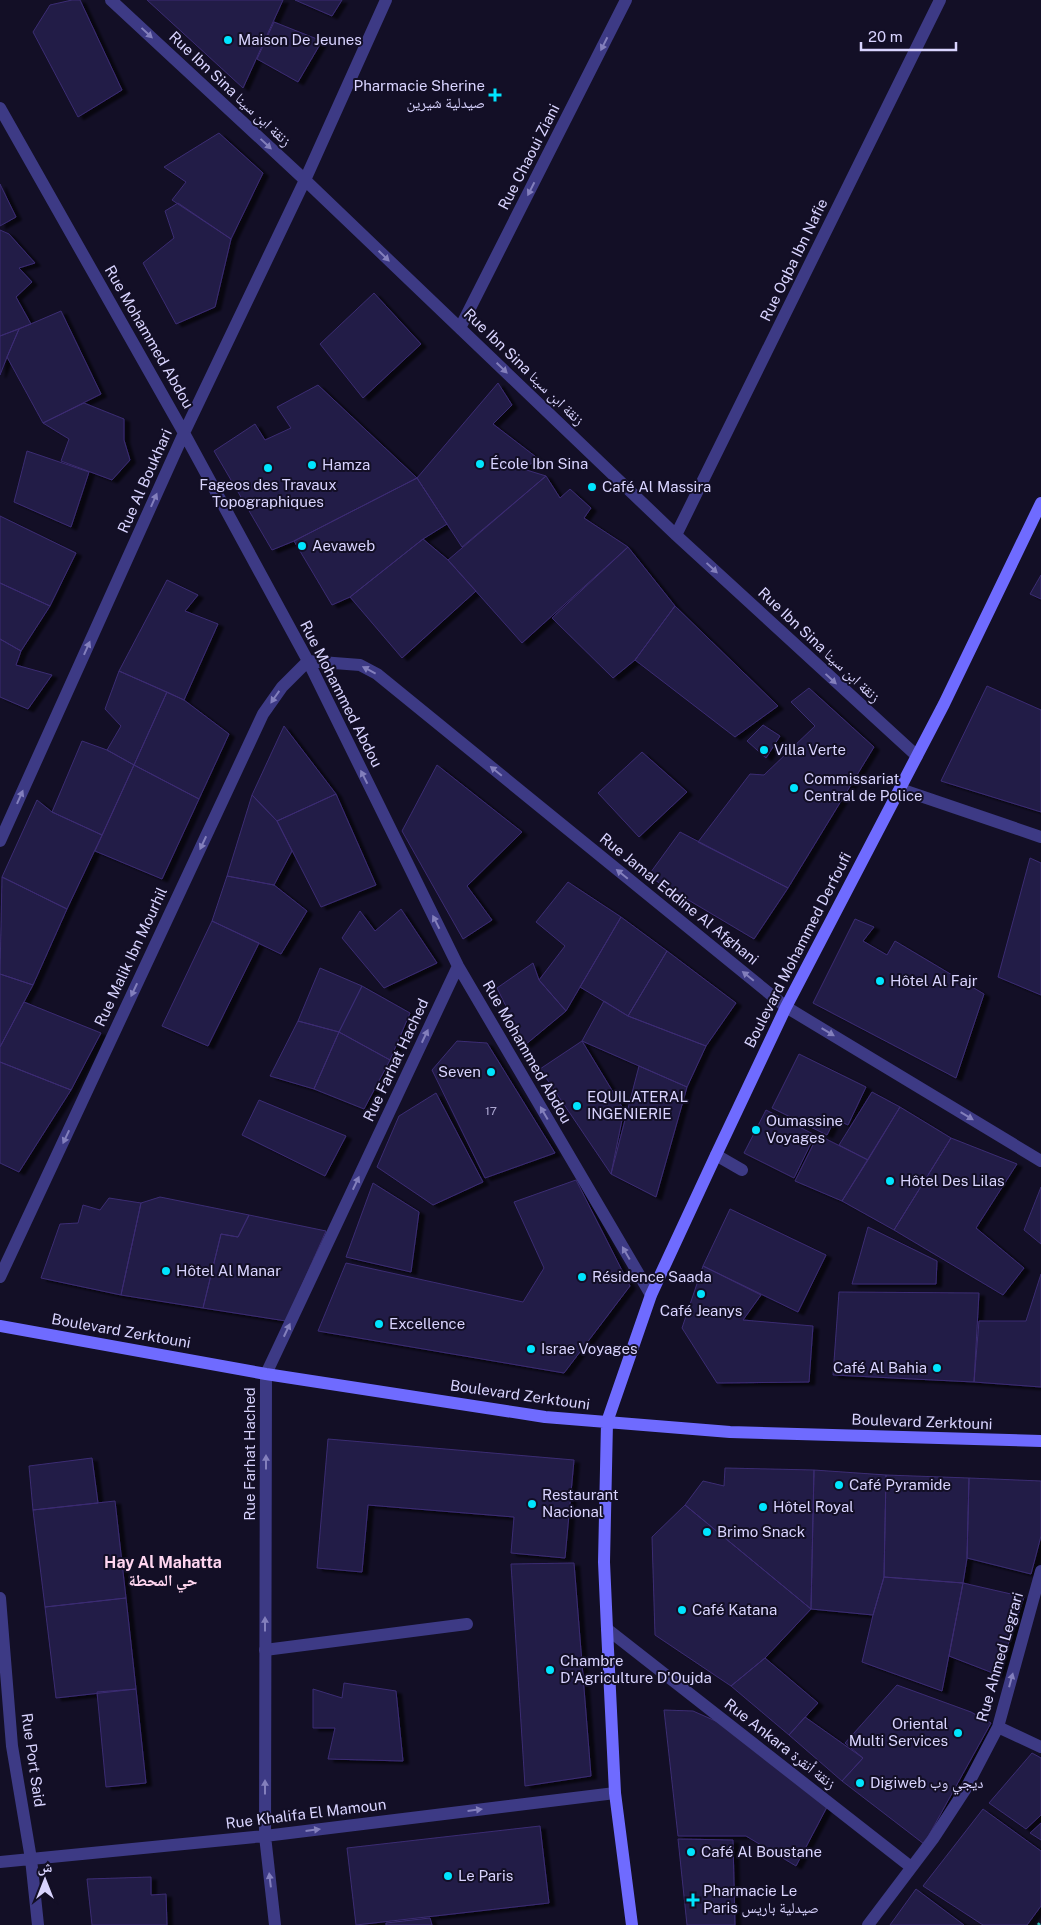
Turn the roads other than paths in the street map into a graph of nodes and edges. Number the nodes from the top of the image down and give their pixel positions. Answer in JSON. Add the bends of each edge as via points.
{"nodes":[{"id":1,"x":111,"y":0,"type":"edge"},
{"id":2,"x":386,"y":0,"type":"edge"},
{"id":3,"x":626,"y":0,"type":"edge"},
{"id":4,"x":940,"y":0,"type":"edge"},
{"id":5,"x":0,"y":108,"type":"edge"},
{"id":6,"x":304,"y":180,"type":"junction"},
{"id":7,"x":460,"y":328,"type":"junction"},
{"id":8,"x":184,"y":433,"type":"junction"},
{"id":9,"x":1041,"y":503,"type":"edge"},
{"id":10,"x":676,"y":535,"type":"junction"},
{"id":11,"x":308,"y":661,"type":"junction"},
{"id":12,"x":917,"y":756,"type":"junction"},
{"id":13,"x":900,"y":789,"type":"junction"},
{"id":14,"x":1041,"y":837,"type":"edge"},
{"id":15,"x":0,"y":841,"type":"edge"},
{"id":16,"x":458,"y":966,"type":"junction"},
{"id":17,"x":786,"y":1007,"type":"junction"},
{"id":18,"x":716,"y":1155,"type":"junction"},
{"id":19,"x":1041,"y":1161,"type":"edge"},
{"id":20,"x":742,"y":1170,"type":"dead end"},
{"id":21,"x":0,"y":1278,"type":"edge"},
{"id":22,"x":651,"y":1295,"type":"junction"},
{"id":23,"x":0,"y":1326,"type":"edge"},
{"id":24,"x":266,"y":1374,"type":"junction"},
{"id":25,"x":607,"y":1422,"type":"junction"},
{"id":26,"x":1041,"y":1441,"type":"edge"},
{"id":27,"x":1041,"y":1571,"type":"edge"},
{"id":28,"x":0,"y":1598,"type":"edge"},
{"id":29,"x":467,"y":1624,"type":"dead end"},
{"id":30,"x":607,"y":1629,"type":"junction"},
{"id":31,"x":265,"y":1650,"type":"junction"},
{"id":32,"x":998,"y":1727,"type":"junction"},
{"id":33,"x":1041,"y":1747,"type":"edge"},
{"id":34,"x":615,"y":1793,"type":"junction"},
{"id":35,"x":265,"y":1836,"type":"junction"},
{"id":36,"x":31,"y":1859,"type":"junction"},
{"id":37,"x":0,"y":1862,"type":"edge"},
{"id":38,"x":911,"y":1867,"type":"junction"},
{"id":39,"x":38,"y":1925,"type":"edge"},
{"id":40,"x":275,"y":1925,"type":"edge"},
{"id":41,"x":632,"y":1925,"type":"edge"},
{"id":42,"x":868,"y":1925,"type":"edge"}],
"edges":[{"from":1,"to":6,"type":"street","name":"Rue Ibn Sina زنقة ابن سينا","one_way":true},
{"from":2,"to":6,"type":"street","name":"Rue Al Boukhari"},
{"from":3,"to":7,"type":"street","name":"Rue Chaoui Ziani","one_way":true},
{"from":4,"to":10,"type":"street","name":"Rue Oqba Ibn Nafie"},
{"from":5,"to":8,"type":"street","name":"Rue Mohammed Abdou"},
{"from":6,"to":7,"type":"street","name":"Rue Ibn Sina زنقة ابن سينا","one_way":true},
{"from":6,"to":8,"type":"street","name":"Rue Al Boukhari"},
{"from":7,"to":10,"type":"street","name":"Rue Ibn Sina زنقة ابن سينا","one_way":true},
{"from":8,"to":11,"type":"street","name":"Rue Mohammed Abdou"},
{"from":15,"to":8,"type":"street","name":"Rue Al Boukhari","one_way":true},
{"from":9,"to":12,"type":"street","name":"Boulevard Mohammed Derfoufi"},
{"from":10,"to":12,"type":"street","name":"Rue Ibn Sina زنقة ابن سينا","one_way":true},
{"from":16,"to":11,"type":"street","name":"Rue Mohammed Abdou","one_way":true},
{"from":17,"to":11,"type":"street","name":"Rue Jamal Eddine Al Afghani","one_way":true,"via":[[377,674],[360,665]]},
{"from":11,"to":21,"type":"street","name":"Rue Malik Ibn Mourhil","one_way":true,"via":[[282,686],[263,714]]},
{"from":12,"to":13,"type":"street","name":"Boulevard Mohammed Derfoufi"},
{"from":13,"to":14,"type":"street"},
{"from":13,"to":17,"type":"street","name":"Boulevard Mohammed Derfoufi"},
{"from":22,"to":16,"type":"street","name":"Rue Mohammed Abdou","one_way":true},
{"from":24,"to":16,"type":"street","name":"Rue Farhat Hached","one_way":true},
{"from":17,"to":18,"type":"street","name":"Boulevard Mohammed Derfoufi"},
{"from":17,"to":19,"type":"street","name":"Rue Jamal Eddine Al Afghani","one_way":true},
{"from":18,"to":20,"type":"street"},
{"from":18,"to":22,"type":"street","name":"Boulevard Mohammed Derfoufi"},
{"from":22,"to":25,"type":"street","name":"Boulevard Mohammed Derfoufi"},
{"from":23,"to":24,"type":"street","name":"Boulevard Zerktouni"},
{"from":24,"to":25,"type":"street","name":"Boulevard Zerktouni","via":[[545,1417]]},
{"from":31,"to":24,"type":"street","name":"Rue Farhat Hached","one_way":true},
{"from":25,"to":26,"type":"street","name":"Boulevard Zerktouni","via":[[730,1432]]},
{"from":25,"to":30,"type":"street","name":"Boulevard Mohammed Derfoufi","via":[[604,1562]]},
{"from":32,"to":27,"type":"street","name":"Rue Ahmed Legrari","one_way":true},
{"from":28,"to":36,"type":"street","name":"Rue Port Said","via":[[12,1746]]},
{"from":29,"to":31,"type":"street"},
{"from":30,"to":34,"type":"street","name":"Boulevard Mohammed Derfoufi"},
{"from":30,"to":38,"type":"street","name":"Rue Ankara زنقة أنقرة"},
{"from":35,"to":31,"type":"street","name":"Rue Farhat Hached","one_way":true},
{"from":32,"to":33,"type":"street"},
{"from":32,"to":38,"type":"street","name":"Rue Ahmed Legrari","via":[[965,1790]]},
{"from":35,"to":34,"type":"street","name":"Rue Khalifa El Mamoun","one_way":true},
{"from":34,"to":41,"type":"street","name":"Boulevard Mohammed Derfoufi"},
{"from":35,"to":36,"type":"street","name":"Rue Khalifa El Mamoun"},
{"from":40,"to":35,"type":"street","name":"Rue Farhat Hached","one_way":true},
{"from":36,"to":37,"type":"street","name":"Rue Khalifa El Mamoun"},
{"from":36,"to":39,"type":"street","name":"Rue Port Said"},
{"from":38,"to":42,"type":"street","name":"Rue Ahmed Legrari"}]}
